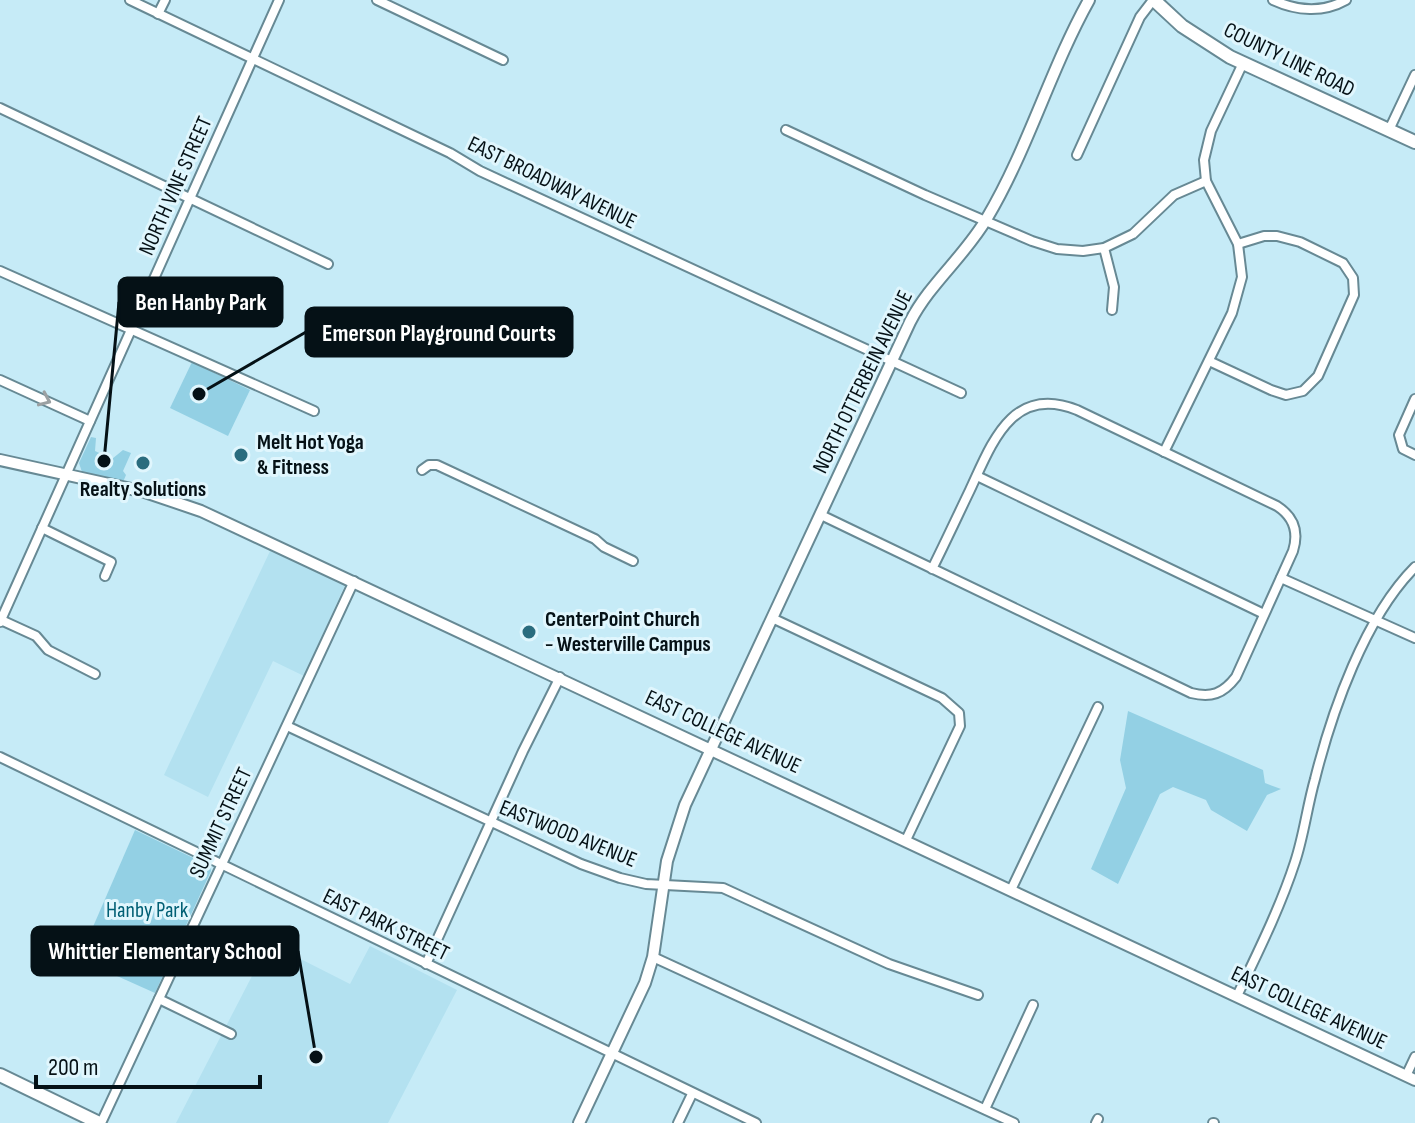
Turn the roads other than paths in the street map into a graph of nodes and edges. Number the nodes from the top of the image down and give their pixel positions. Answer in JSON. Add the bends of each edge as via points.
{"nodes":[{"id":1,"x":130,"y":0,"type":"edge"},
{"id":2,"x":165,"y":0,"type":"edge"},
{"id":3,"x":279,"y":0,"type":"edge"},
{"id":4,"x":377,"y":0,"type":"edge"},
{"id":5,"x":1089,"y":0,"type":"edge"},
{"id":6,"x":1153,"y":0,"type":"edge"},
{"id":7,"x":1273,"y":0,"type":"edge"},
{"id":8,"x":1346,"y":0,"type":"edge"},
{"id":9,"x":158,"y":14,"type":"junction"},
{"id":10,"x":252,"y":59,"type":"junction"},
{"id":11,"x":503,"y":60,"type":"dead end"},
{"id":12,"x":1243,"y":63,"type":"junction"},
{"id":13,"x":1415,"y":75,"type":"edge"},
{"id":14,"x":0,"y":108,"type":"edge"},
{"id":15,"x":786,"y":130,"type":"dead end"},
{"id":16,"x":1389,"y":130,"type":"junction"},
{"id":17,"x":1415,"y":142,"type":"edge"},
{"id":18,"x":1077,"y":155,"type":"dead end"},
{"id":19,"x":1206,"y":181,"type":"junction"},
{"id":20,"x":190,"y":198,"type":"junction"},
{"id":21,"x":986,"y":221,"type":"junction"},
{"id":22,"x":1238,"y":244,"type":"junction"},
{"id":23,"x":1104,"y":248,"type":"junction"},
{"id":24,"x":328,"y":264,"type":"dead end"},
{"id":25,"x":0,"y":271,"type":"edge"},
{"id":26,"x":1112,"y":310,"type":"dead end"},
{"id":27,"x":131,"y":329,"type":"junction"},
{"id":28,"x":1209,"y":361,"type":"junction"},
{"id":29,"x":892,"y":363,"type":"junction"},
{"id":30,"x":0,"y":380,"type":"edge"},
{"id":31,"x":961,"y":393,"type":"dead end"},
{"id":32,"x":1415,"y":399,"type":"edge"},
{"id":33,"x":314,"y":411,"type":"dead end"},
{"id":34,"x":90,"y":421,"type":"junction"},
{"id":35,"x":1164,"y":452,"type":"junction"},
{"id":36,"x":1415,"y":455,"type":"edge"},
{"id":37,"x":0,"y":460,"type":"edge"},
{"id":38,"x":422,"y":470,"type":"dead end"},
{"id":39,"x":66,"y":475,"type":"junction"},
{"id":40,"x":977,"y":476,"type":"junction"},
{"id":41,"x":821,"y":515,"type":"junction"},
{"id":42,"x":42,"y":528,"type":"junction"},
{"id":43,"x":633,"y":561,"type":"dead end"},
{"id":44,"x":1415,"y":567,"type":"edge"},
{"id":45,"x":932,"y":569,"type":"junction"},
{"id":46,"x":105,"y":576,"type":"dead end"},
{"id":47,"x":1281,"y":578,"type":"junction"},
{"id":48,"x":354,"y":581,"type":"junction"},
{"id":49,"x":1264,"y":614,"type":"junction"},
{"id":50,"x":2,"y":616,"type":"edge"},
{"id":51,"x":772,"y":618,"type":"junction"},
{"id":52,"x":1376,"y":620,"type":"junction"},
{"id":53,"x":1415,"y":638,"type":"edge"},
{"id":54,"x":95,"y":674,"type":"dead end"},
{"id":55,"x":560,"y":677,"type":"junction"},
{"id":56,"x":1098,"y":707,"type":"dead end"},
{"id":57,"x":287,"y":726,"type":"junction"},
{"id":58,"x":710,"y":749,"type":"junction"},
{"id":59,"x":0,"y":757,"type":"edge"},
{"id":60,"x":491,"y":823,"type":"junction"},
{"id":61,"x":906,"y":840,"type":"junction"},
{"id":62,"x":221,"y":865,"type":"junction"},
{"id":63,"x":663,"y":886,"type":"junction"},
{"id":64,"x":1011,"y":890,"type":"junction"},
{"id":65,"x":653,"y":957,"type":"junction"},
{"id":66,"x":426,"y":964,"type":"junction"},
{"id":67,"x":978,"y":995,"type":"dead end"},
{"id":68,"x":1237,"y":996,"type":"junction"},
{"id":69,"x":159,"y":999,"type":"junction"},
{"id":70,"x":1033,"y":1005,"type":"dead end"},
{"id":71,"x":231,"y":1034,"type":"dead end"},
{"id":72,"x":612,"y":1055,"type":"junction"},
{"id":73,"x":1415,"y":1057,"type":"edge"},
{"id":74,"x":0,"y":1075,"type":"edge"},
{"id":75,"x":1410,"y":1078,"type":"edge"},
{"id":76,"x":692,"y":1094,"type":"junction"},
{"id":77,"x":985,"y":1109,"type":"junction"},
{"id":78,"x":100,"y":1123,"type":"edge"},
{"id":79,"x":579,"y":1123,"type":"edge"},
{"id":80,"x":678,"y":1123,"type":"edge"},
{"id":81,"x":756,"y":1123,"type":"edge"},
{"id":82,"x":1014,"y":1123,"type":"edge"}],
"edges":[{"from":1,"to":9,"type":"street","name":"EAST BROADWAY AVENUE"},
{"from":2,"to":9,"type":"street"},
{"from":3,"to":10,"type":"street","name":"NORTH VINE STREET"},
{"from":4,"to":11,"type":"street"},
{"from":5,"to":21,"type":"street","name":"NORTH OTTERBEIN AVENUE"},
{"from":6,"to":12,"type":"main road","name":"COUNTY LINE ROAD","via":[[1191,32]]},
{"from":6,"to":18,"type":"street","via":[[1140,17]]},
{"from":7,"to":8,"type":"street","via":[[1306,10]]},
{"from":9,"to":10,"type":"street","name":"EAST BROADWAY AVENUE"},
{"from":10,"to":20,"type":"street","name":"NORTH VINE STREET"},
{"from":10,"to":29,"type":"street","name":"EAST BROADWAY AVENUE"},
{"from":12,"to":16,"type":"main road","name":"COUNTY LINE ROAD"},
{"from":12,"to":19,"type":"street","via":[[1207,142]]},
{"from":13,"to":16,"type":"street"},
{"from":14,"to":20,"type":"street"},
{"from":15,"to":21,"type":"street"},
{"from":16,"to":17,"type":"main road","name":"COUNTY LINE ROAD"},
{"from":19,"to":22,"type":"street"},
{"from":19,"to":23,"type":"street","via":[[1174,195],[1133,234]]},
{"from":20,"to":24,"type":"street"},
{"from":20,"to":27,"type":"street","name":"NORTH VINE STREET"},
{"from":21,"to":23,"type":"street","via":[[1057,249]]},
{"from":21,"to":29,"type":"street","name":"NORTH OTTERBEIN AVENUE","via":[[922,300]]},
{"from":22,"to":28,"type":"street","via":[[1242,277]]},
{"from":22,"to":28,"type":"street","via":[[1264,236],[1300,242],[1343,263],[1353,278],[1354,295],[1318,376],[1303,391],[1286,395]]},
{"from":23,"to":26,"type":"street","via":[[1114,287]]},
{"from":25,"to":27,"type":"street"},
{"from":27,"to":33,"type":"street"},
{"from":27,"to":34,"type":"street","name":"NORTH VINE STREET"},
{"from":28,"to":35,"type":"street"},
{"from":29,"to":31,"type":"street","name":"EAST BROADWAY AVENUE"},
{"from":29,"to":41,"type":"street","name":"NORTH OTTERBEIN AVENUE"},
{"from":30,"to":34,"type":"street","one_way":true},
{"from":32,"to":36,"type":"street","via":[[1400,443]]},
{"from":34,"to":39,"type":"street","name":"NORTH VINE STREET"},
{"from":35,"to":40,"type":"street","via":[[1068,406],[1041,404],[1020,411],[999,430]]},
{"from":35,"to":47,"type":"street","via":[[1277,506],[1289,517],[1296,530],[1294,547]]},
{"from":37,"to":39,"type":"street","name":"EAST COLLEGE AVENUE"},
{"from":38,"to":43,"type":"street","via":[[437,465]]},
{"from":39,"to":42,"type":"street","name":"NORTH VINE STREET"},
{"from":39,"to":48,"type":"street","name":"EAST COLLEGE AVENUE","via":[[179,502]]},
{"from":40,"to":45,"type":"street"},
{"from":40,"to":49,"type":"street"},
{"from":41,"to":45,"type":"street"},
{"from":41,"to":51,"type":"street","name":"NORTH OTTERBEIN AVENUE"},
{"from":42,"to":46,"type":"street","via":[[111,562]]},
{"from":42,"to":50,"type":"street","name":"NORTH VINE STREET"},
{"from":44,"to":52,"type":"street"},
{"from":45,"to":49,"type":"street","via":[[1205,696],[1220,693],[1236,677]]},
{"from":47,"to":49,"type":"street"},
{"from":47,"to":52,"type":"street"},
{"from":48,"to":55,"type":"street","name":"EAST COLLEGE AVENUE"},
{"from":48,"to":57,"type":"street","name":"SUMMIT STREET"},
{"from":50,"to":54,"type":"street","via":[[36,636],[48,650]]},
{"from":51,"to":58,"type":"street","name":"NORTH OTTERBEIN AVENUE"},
{"from":51,"to":61,"type":"street","via":[[942,698],[959,713],[960,726]]},
{"from":52,"to":53,"type":"street"},
{"from":52,"to":68,"type":"street","via":[[1336,706],[1295,863]]},
{"from":55,"to":58,"type":"street","name":"EAST COLLEGE AVENUE"},
{"from":55,"to":60,"type":"street"},
{"from":56,"to":64,"type":"street"},
{"from":57,"to":60,"type":"street","name":"EASTWOOD AVENUE"},
{"from":57,"to":62,"type":"street","name":"SUMMIT STREET"},
{"from":58,"to":61,"type":"street","name":"EAST COLLEGE AVENUE"},
{"from":58,"to":63,"type":"street","name":"NORTH OTTERBEIN AVENUE","via":[[675,831]]},
{"from":59,"to":62,"type":"street","name":"EAST PARK STREET"},
{"from":60,"to":63,"type":"street","name":"EASTWOOD AVENUE","via":[[620,878]]},
{"from":60,"to":66,"type":"street"},
{"from":61,"to":64,"type":"street","name":"EAST COLLEGE AVENUE"},
{"from":62,"to":66,"type":"street","name":"EAST PARK STREET"},
{"from":62,"to":69,"type":"street","name":"SUMMIT STREET"},
{"from":63,"to":65,"type":"street","name":"NORTH OTTERBEIN AVENUE"},
{"from":63,"to":67,"type":"street","name":"EASTWOOD AVENUE","via":[[737,892],[889,964]]},
{"from":64,"to":68,"type":"street","name":"EAST COLLEGE AVENUE"},
{"from":65,"to":72,"type":"street","name":"NORTH OTTERBEIN AVENUE"},
{"from":65,"to":77,"type":"street"},
{"from":66,"to":72,"type":"street","name":"EAST PARK STREET"},
{"from":68,"to":75,"type":"street","name":"EAST COLLEGE AVENUE"},
{"from":69,"to":71,"type":"street"},
{"from":69,"to":78,"type":"street","name":"SUMMIT STREET"},
{"from":70,"to":77,"type":"street"},
{"from":72,"to":76,"type":"street","name":"EAST PARK STREET"},
{"from":72,"to":79,"type":"street","name":"NORTH OTTERBEIN AVENUE"},
{"from":73,"to":75,"type":"street"},
{"from":74,"to":78,"type":"main road"},
{"from":76,"to":80,"type":"street"},
{"from":76,"to":81,"type":"street","name":"EAST PARK STREET"},
{"from":77,"to":82,"type":"street"}]}
